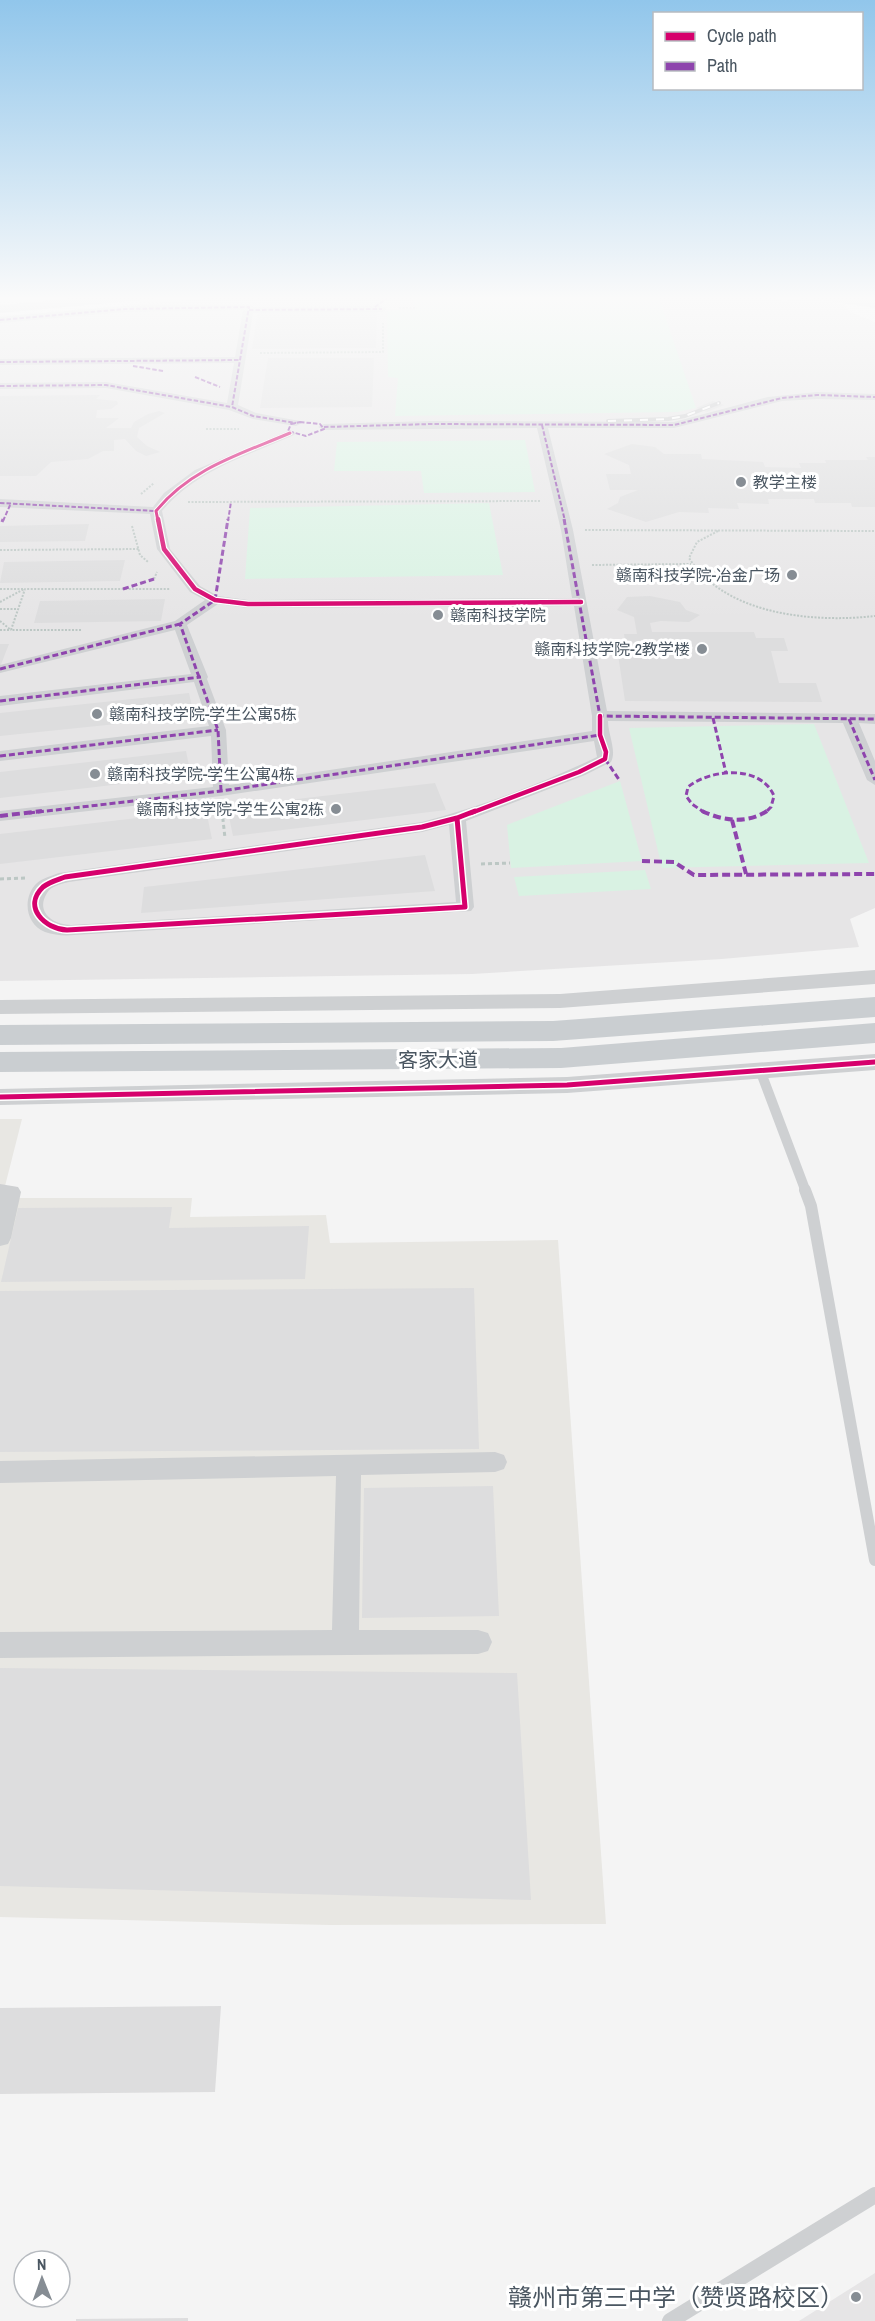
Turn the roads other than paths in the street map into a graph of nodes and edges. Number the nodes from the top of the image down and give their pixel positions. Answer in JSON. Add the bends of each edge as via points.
{"nodes":[{"id":1,"x":211,"y":403,"type":"edge"},
{"id":2,"x":233,"y":403,"type":"edge"},
{"id":3,"x":754,"y":403,"type":"edge"},
{"id":4,"x":232,"y":407,"type":"junction"},
{"id":5,"x":542,"y":425,"type":"junction"},
{"id":6,"x":293,"y":428,"type":"junction"},
{"id":7,"x":0,"y":502,"type":"edge"},
{"id":8,"x":159,"y":507,"type":"junction"},
{"id":9,"x":215,"y":600,"type":"junction"},
{"id":10,"x":581,"y":602,"type":"junction"},
{"id":11,"x":180,"y":624,"type":"junction"},
{"id":12,"x":0,"y":669,"type":"edge"},
{"id":13,"x":201,"y":677,"type":"junction"},
{"id":14,"x":0,"y":701,"type":"edge"},
{"id":15,"x":600,"y":716,"type":"junction"},
{"id":16,"x":849,"y":719,"type":"junction"},
{"id":17,"x":875,"y":719,"type":"edge"},
{"id":18,"x":218,"y":730,"type":"junction"},
{"id":19,"x":600,"y":735,"type":"junction"},
{"id":20,"x":0,"y":756,"type":"edge"},
{"id":21,"x":875,"y":780,"type":"edge"},
{"id":22,"x":221,"y":791,"type":"junction"},
{"id":23,"x":0,"y":816,"type":"edge"},
{"id":24,"x":457,"y":818,"type":"junction"},
{"id":25,"x":875,"y":977,"type":"edge"},
{"id":26,"x":0,"y":1007,"type":"edge"},
{"id":27,"x":875,"y":1007,"type":"edge"},
{"id":28,"x":875,"y":1034,"type":"edge"},
{"id":29,"x":0,"y":1035,"type":"edge"},
{"id":30,"x":0,"y":1062,"type":"edge"},
{"id":31,"x":875,"y":1062,"type":"edge"},
{"id":32,"x":760,"y":1070,"type":"junction"},
{"id":33,"x":0,"y":1097,"type":"edge"},
{"id":34,"x":0,"y":1192,"type":"edge"},
{"id":35,"x":0,"y":1238,"type":"edge"},
{"id":36,"x":495,"y":1462,"type":"dead end"},
{"id":37,"x":349,"y":1464,"type":"junction"},
{"id":38,"x":0,"y":1472,"type":"edge"},
{"id":39,"x":875,"y":1560,"type":"edge"},
{"id":40,"x":478,"y":1642,"type":"dead end"},
{"id":41,"x":345,"y":1643,"type":"junction"},
{"id":42,"x":0,"y":1645,"type":"edge"},
{"id":43,"x":875,"y":2195,"type":"edge"},
{"id":44,"x":670,"y":2321,"type":"edge"}],
"edges":[{"from":1,"to":4,"type":"street"},
{"from":2,"to":4,"type":"street"},
{"from":3,"to":5,"type":"street","via":[[674,425]]},
{"from":4,"to":6,"type":"street"},
{"from":5,"to":6,"type":"street","via":[[324,427],[311,422]]},
{"from":5,"to":10,"type":"street"},
{"from":6,"to":8,"type":"street","via":[[200,471],[168,494]]},
{"from":7,"to":8,"type":"street"},
{"from":8,"to":9,"type":"street","via":[[164,549],[195,589]]},
{"from":9,"to":10,"type":"street","via":[[248,604]]},
{"from":9,"to":11,"type":"street"},
{"from":10,"to":15,"type":"street"},
{"from":11,"to":12,"type":"street"},
{"from":11,"to":13,"type":"street"},
{"from":13,"to":14,"type":"street"},
{"from":13,"to":18,"type":"street"},
{"from":15,"to":16,"type":"street"},
{"from":15,"to":19,"type":"street"},
{"from":16,"to":17,"type":"street"},
{"from":16,"to":21,"type":"street"},
{"from":18,"to":20,"type":"street"},
{"from":18,"to":22,"type":"street"},
{"from":19,"to":22,"type":"street"},
{"from":19,"to":24,"type":"street","via":[[605,759]]},
{"from":22,"to":23,"type":"street"},
{"from":24,"to":24,"type":"street","via":[[465,907],[75,930],[46,926],[35,910],[35,897],[44,885],[65,877],[422,827]]},
{"from":25,"to":26,"type":"street","via":[[560,1001]]},
{"from":27,"to":29,"type":"main road","name":"客家大道","via":[[554,1031]]},
{"from":28,"to":30,"type":"main road","name":"客家大道","via":[[561,1058]]},
{"from":31,"to":32,"type":"street"},
{"from":32,"to":33,"type":"street","via":[[567,1085]]},
{"from":32,"to":39,"type":"lane","via":[[811,1206]]},
{"from":34,"to":35,"type":"street","via":[[10,1192]]},
{"from":36,"to":37,"type":"street"},
{"from":37,"to":38,"type":"street"},
{"from":37,"to":41,"type":"street"},
{"from":40,"to":41,"type":"street"},
{"from":41,"to":42,"type":"street"},
{"from":43,"to":44,"type":"lane"}]}
